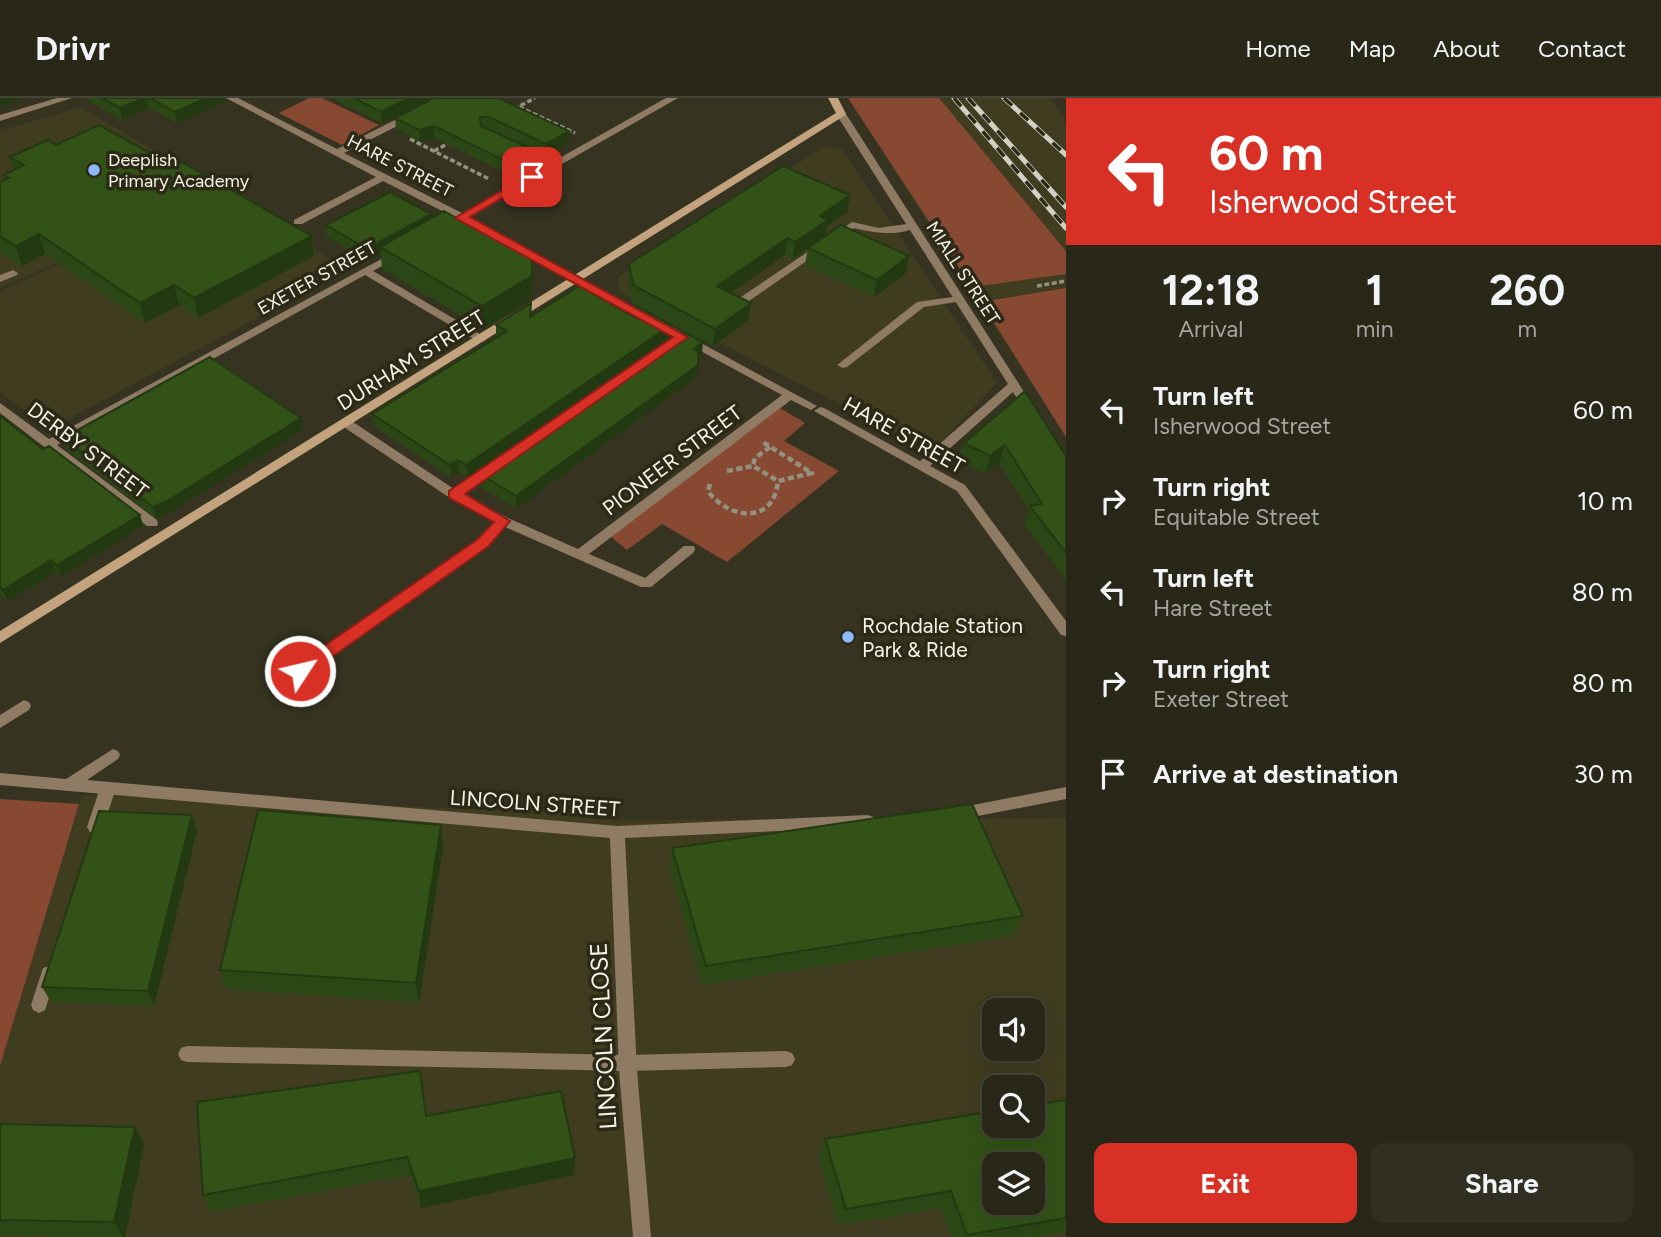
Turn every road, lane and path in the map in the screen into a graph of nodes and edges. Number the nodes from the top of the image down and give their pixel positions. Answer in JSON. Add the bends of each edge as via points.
{"nodes":[{"id":1,"x":66,"y":98,"type":"edge"},
{"id":2,"x":231,"y":98,"type":"edge"},
{"id":3,"x":257,"y":98,"type":"edge"},
{"id":4,"x":535,"y":98,"type":"edge"},
{"id":5,"x":674,"y":98,"type":"edge"},
{"id":6,"x":833,"y":98,"type":"edge"},
{"id":7,"x":243,"y":104,"type":"junction"},
{"id":8,"x":519,"y":106,"type":"junction"},
{"id":9,"x":422,"y":110,"type":"edge"},
{"id":10,"x":506,"y":113,"type":"edge"},
{"id":11,"x":841,"y":114,"type":"junction"},
{"id":12,"x":0,"y":118,"type":"edge"},
{"id":13,"x":387,"y":127,"type":"junction"},
{"id":14,"x":458,"y":138,"type":"edge"},
{"id":15,"x":595,"y":142,"type":"junction"},
{"id":16,"x":508,"y":144,"type":"edge"},
{"id":17,"x":434,"y":151,"type":"junction"},
{"id":18,"x":336,"y":153,"type":"junction"},
{"id":19,"x":554,"y":165,"type":"junction"},
{"id":20,"x":383,"y":177,"type":"junction"},
{"id":21,"x":510,"y":190,"type":"junction"},
{"id":22,"x":461,"y":218,"type":"junction"},
{"id":23,"x":298,"y":222,"type":"dead end"},
{"id":24,"x":913,"y":226,"type":"junction"},
{"id":25,"x":437,"y":231,"type":"edge"},
{"id":26,"x":414,"y":244,"type":"edge"},
{"id":27,"x":366,"y":271,"type":"junction"},
{"id":28,"x":13,"y":273,"type":"dead end"},
{"id":29,"x":0,"y":279,"type":"edge"},
{"id":30,"x":577,"y":279,"type":"junction"},
{"id":31,"x":1066,"y":281,"type":"edge"},
{"id":32,"x":1037,"y":286,"type":"dead end"},
{"id":33,"x":959,"y":299,"type":"junction"},
{"id":34,"x":742,"y":301,"type":"edge"},
{"id":35,"x":682,"y":337,"type":"junction"},
{"id":36,"x":481,"y":339,"type":"junction"},
{"id":37,"x":671,"y":344,"type":"edge"},
{"id":38,"x":843,"y":365,"type":"dead end"},
{"id":39,"x":1014,"y":385,"type":"junction"},
{"id":40,"x":790,"y":395,"type":"junction"},
{"id":41,"x":0,"y":407,"type":"edge"},
{"id":42,"x":1036,"y":420,"type":"edge"},
{"id":43,"x":346,"y":423,"type":"junction"},
{"id":44,"x":743,"y":430,"type":"junction"},
{"id":45,"x":49,"y":444,"type":"junction"},
{"id":46,"x":770,"y":447,"type":"junction"},
{"id":47,"x":500,"y":463,"type":"edge"},
{"id":48,"x":752,"y":466,"type":"junction"},
{"id":49,"x":922,"y":467,"type":"junction"},
{"id":50,"x":719,"y":474,"type":"dead end"},
{"id":51,"x":714,"y":480,"type":"dead end"},
{"id":52,"x":778,"y":481,"type":"junction"},
{"id":53,"x":454,"y":495,"type":"junction"},
{"id":54,"x":503,"y":521,"type":"junction"},
{"id":55,"x":152,"y":523,"type":"edge"},
{"id":56,"x":689,"y":549,"type":"dead end"},
{"id":57,"x":578,"y":555,"type":"junction"},
{"id":58,"x":1066,"y":631,"type":"edge"},
{"id":59,"x":2,"y":633,"type":"edge"},
{"id":60,"x":300,"y":671,"type":"dead end"},
{"id":61,"x":24,"y":706,"type":"dead end"},
{"id":62,"x":0,"y":722,"type":"edge"},
{"id":63,"x":113,"y":755,"type":"dead end"},
{"id":64,"x":0,"y":779,"type":"edge"},
{"id":65,"x":68,"y":785,"type":"junction"},
{"id":66,"x":108,"y":788,"type":"junction"},
{"id":67,"x":1066,"y":793,"type":"edge"},
{"id":68,"x":935,"y":819,"type":"edge"},
{"id":69,"x":880,"y":821,"type":"edge"},
{"id":70,"x":617,"y":832,"type":"junction"},
{"id":71,"x":91,"y":839,"type":"edge"},
{"id":72,"x":55,"y":954,"type":"edge"},
{"id":73,"x":39,"y":1005,"type":"dead end"},
{"id":74,"x":187,"y":1054,"type":"dead end"},
{"id":75,"x":786,"y":1059,"type":"dead end"},
{"id":76,"x":628,"y":1063,"type":"junction"},
{"id":77,"x":642,"y":1237,"type":"edge"}],
"edges":[{"from":1,"to":12,"type":"street"},
{"from":2,"to":7,"type":"street","name":"HARE STREET"},
{"from":3,"to":7,"type":"street"},
{"from":4,"to":8,"type":"path"},
{"from":5,"to":15,"type":"street"},
{"from":6,"to":11,"type":"main road","name":"MIALL STREET"},
{"from":7,"to":18,"type":"street","name":"HARE STREET"},
{"from":8,"to":10,"type":"path"},
{"from":8,"to":15,"type":"path"},
{"from":9,"to":13,"type":"street"},
{"from":11,"to":24,"type":"street","name":"MIALL STREET"},
{"from":11,"to":30,"type":"main road","name":"DURHAM STREET"},
{"from":13,"to":17,"type":"path"},
{"from":13,"to":18,"type":"street"},
{"from":14,"to":17,"type":"path"},
{"from":15,"to":19,"type":"street"},
{"from":16,"to":19,"type":"street"},
{"from":17,"to":21,"type":"path"},
{"from":18,"to":20,"type":"street","name":"HARE STREET"},
{"from":19,"to":21,"type":"street"},
{"from":20,"to":22,"type":"street","name":"HARE STREET"},
{"from":20,"to":23,"type":"street"},
{"from":21,"to":22,"type":"street"},
{"from":22,"to":25,"type":"street"},
{"from":22,"to":30,"type":"street","name":"HARE STREET"},
{"from":24,"to":33,"type":"street","name":"MIALL STREET"},
{"from":24,"to":34,"type":"street","via":[[879,231],[852,225]]},
{"from":26,"to":27,"type":"street","name":"EXETER STREET"},
{"from":27,"to":36,"type":"street"},
{"from":27,"to":45,"type":"street","name":"EXETER STREET"},
{"from":28,"to":29,"type":"street"},
{"from":30,"to":35,"type":"street","name":"HARE STREET"},
{"from":30,"to":36,"type":"main road","name":"DURHAM STREET"},
{"from":31,"to":32,"type":"path"},
{"from":33,"to":38,"type":"street","via":[[921,304]]},
{"from":33,"to":39,"type":"street","name":"MIALL STREET"},
{"from":35,"to":37,"type":"street"},
{"from":35,"to":40,"type":"street","name":"HARE STREET"},
{"from":36,"to":43,"type":"main road","name":"DURHAM STREET"},
{"from":39,"to":42,"type":"street","name":"MIALL STREET"},
{"from":39,"to":49,"type":"street"},
{"from":40,"to":44,"type":"street","name":"PIONEER STREET"},
{"from":40,"to":49,"type":"street","name":"HARE STREET"},
{"from":41,"to":45,"type":"street","name":"DERBY STREET"},
{"from":43,"to":53,"type":"street"},
{"from":43,"to":59,"type":"main road","name":"DURHAM STREET"},
{"from":44,"to":46,"type":"path"},
{"from":44,"to":57,"type":"street","name":"PIONEER STREET"},
{"from":45,"to":55,"type":"street","name":"DERBY STREET"},
{"from":46,"to":48,"type":"path"},
{"from":46,"to":52,"type":"path","via":[[812,473]]},
{"from":47,"to":53,"type":"street"},
{"from":48,"to":50,"type":"path"},
{"from":48,"to":52,"type":"path"},
{"from":49,"to":58,"type":"street","name":"HARE STREET","via":[[961,488]]},
{"from":51,"to":52,"type":"path","via":[[708,491],[713,501],[735,514],[767,506],[779,491]]},
{"from":53,"to":54,"type":"street"},
{"from":54,"to":57,"type":"street"},
{"from":54,"to":60,"type":"street","via":[[484,543]]},
{"from":56,"to":57,"type":"street","via":[[646,584]]},
{"from":61,"to":62,"type":"street"},
{"from":63,"to":65,"type":"street"},
{"from":64,"to":65,"type":"street","name":"LINCOLN STREET"},
{"from":65,"to":66,"type":"street","name":"LINCOLN STREET"},
{"from":66,"to":70,"type":"street","name":"LINCOLN STREET"},
{"from":66,"to":71,"type":"street"},
{"from":67,"to":68,"type":"street"},
{"from":69,"to":70,"type":"street","name":"LINCOLN STREET"},
{"from":70,"to":76,"type":"street","name":"LINCOLN CLOSE"},
{"from":72,"to":73,"type":"street"},
{"from":74,"to":76,"type":"street"},
{"from":75,"to":76,"type":"street"},
{"from":76,"to":77,"type":"street","name":"LINCOLN CLOSE"}]}
